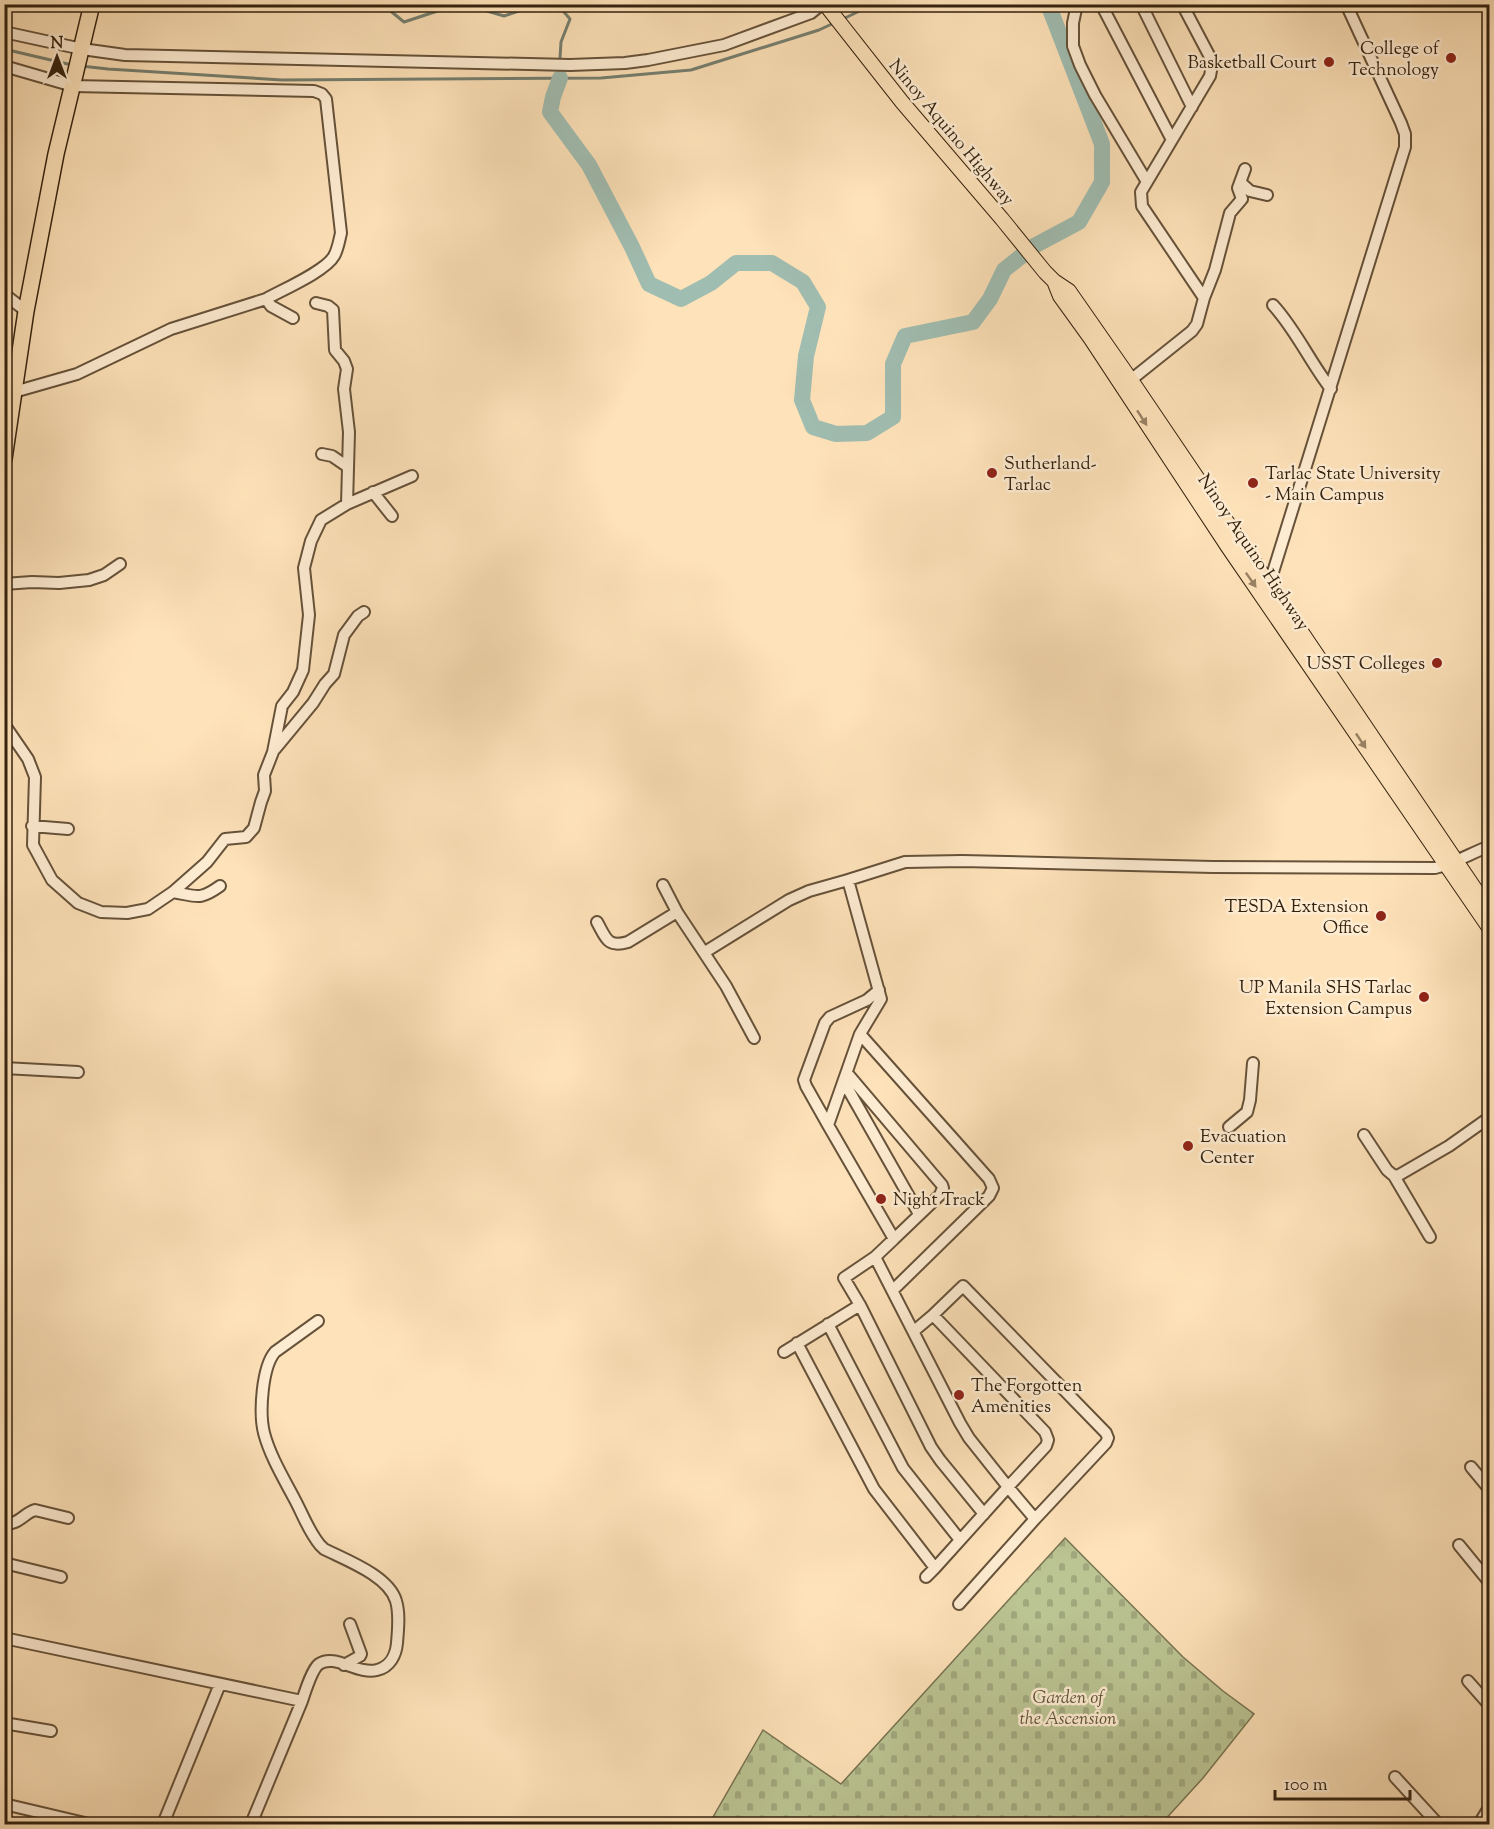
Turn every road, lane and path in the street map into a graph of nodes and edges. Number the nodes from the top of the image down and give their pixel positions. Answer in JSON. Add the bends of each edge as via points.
{"nodes":[{"id":1,"x":92,"y":4,"type":"edge"},
{"id":2,"x":1077,"y":4,"type":"edge"},
{"id":3,"x":1101,"y":4,"type":"edge"},
{"id":4,"x":1142,"y":4,"type":"edge"},
{"id":5,"x":1182,"y":4,"type":"edge"},
{"id":6,"x":1346,"y":4,"type":"edge"},
{"id":7,"x":825,"y":6,"type":"edge"},
{"id":8,"x":4,"y":32,"type":"edge"},
{"id":9,"x":81,"y":51,"type":"junction"},
{"id":10,"x":4,"y":66,"type":"edge"},
{"id":11,"x":74,"y":83,"type":"junction"},
{"id":12,"x":1192,"y":106,"type":"junction"},
{"id":13,"x":1172,"y":140,"type":"junction"},
{"id":14,"x":1245,"y":169,"type":"dead end"},
{"id":15,"x":1147,"y":182,"type":"junction"},
{"id":16,"x":1240,"y":182,"type":"junction"},
{"id":17,"x":1267,"y":195,"type":"dead end"},
{"id":18,"x":4,"y":294,"type":"edge"},
{"id":19,"x":1204,"y":298,"type":"junction"},
{"id":20,"x":266,"y":299,"type":"junction"},
{"id":21,"x":316,"y":303,"type":"dead end"},
{"id":22,"x":1273,"y":305,"type":"dead end"},
{"id":23,"x":26,"y":311,"type":"junction"},
{"id":24,"x":293,"y":318,"type":"dead end"},
{"id":25,"x":1126,"y":383,"type":"junction"},
{"id":26,"x":1331,"y":389,"type":"junction"},
{"id":27,"x":14,"y":392,"type":"junction"},
{"id":28,"x":322,"y":454,"type":"dead end"},
{"id":29,"x":5,"y":455,"type":"edge"},
{"id":30,"x":348,"y":467,"type":"junction"},
{"id":31,"x":412,"y":476,"type":"dead end"},
{"id":32,"x":373,"y":492,"type":"junction"},
{"id":33,"x":346,"y":504,"type":"junction"},
{"id":34,"x":392,"y":516,"type":"dead end"},
{"id":35,"x":1239,"y":552,"type":"junction"},
{"id":36,"x":120,"y":564,"type":"dead end"},
{"id":37,"x":4,"y":584,"type":"edge"},
{"id":38,"x":1269,"y":585,"type":"junction"},
{"id":39,"x":1274,"y":603,"type":"junction"},
{"id":40,"x":364,"y":612,"type":"dead end"},
{"id":41,"x":4,"y":724,"type":"edge"},
{"id":42,"x":273,"y":752,"type":"junction"},
{"id":43,"x":32,"y":826,"type":"junction"},
{"id":44,"x":68,"y":829,"type":"dead end"},
{"id":45,"x":1490,"y":846,"type":"edge"},
{"id":46,"x":1451,"y":863,"type":"junction"},
{"id":47,"x":848,"y":880,"type":"junction"},
{"id":48,"x":663,"y":885,"type":"dead end"},
{"id":49,"x":1465,"y":885,"type":"junction"},
{"id":50,"x":220,"y":886,"type":"dead end"},
{"id":51,"x":173,"y":892,"type":"junction"},
{"id":52,"x":1490,"y":911,"type":"edge"},
{"id":53,"x":677,"y":912,"type":"junction"},
{"id":54,"x":597,"y":922,"type":"dead end"},
{"id":55,"x":1490,"y":929,"type":"edge"},
{"id":56,"x":705,"y":952,"type":"junction"},
{"id":57,"x":879,"y":990,"type":"junction"},
{"id":58,"x":860,"y":1005,"type":"junction"},
{"id":59,"x":866,"y":1021,"type":"junction"},
{"id":60,"x":860,"y":1034,"type":"junction"},
{"id":61,"x":754,"y":1038,"type":"dead end"},
{"id":62,"x":1253,"y":1064,"type":"dead end"},
{"id":63,"x":4,"y":1068,"type":"edge"},
{"id":64,"x":78,"y":1072,"type":"dead end"},
{"id":65,"x":845,"y":1078,"type":"junction"},
{"id":66,"x":1490,"y":1117,"type":"edge"},
{"id":67,"x":828,"y":1125,"type":"junction"},
{"id":68,"x":1229,"y":1127,"type":"dead end"},
{"id":69,"x":1364,"y":1135,"type":"dead end"},
{"id":70,"x":1394,"y":1176,"type":"junction"},
{"id":71,"x":919,"y":1214,"type":"junction"},
{"id":72,"x":1431,"y":1237,"type":"dead end"},
{"id":73,"x":894,"y":1239,"type":"junction"},
{"id":74,"x":875,"y":1257,"type":"junction"},
{"id":75,"x":893,"y":1290,"type":"junction"},
{"id":76,"x":860,"y":1305,"type":"junction"},
{"id":77,"x":933,"y":1315,"type":"junction"},
{"id":78,"x":318,"y":1321,"type":"dead end"},
{"id":79,"x":828,"y":1324,"type":"junction"},
{"id":80,"x":914,"y":1331,"type":"junction"},
{"id":81,"x":797,"y":1343,"type":"junction"},
{"id":82,"x":784,"y":1352,"type":"dead end"},
{"id":83,"x":1471,"y":1467,"type":"dead end"},
{"id":84,"x":1008,"y":1487,"type":"junction"},
{"id":85,"x":1490,"y":1490,"type":"edge"},
{"id":86,"x":984,"y":1514,"type":"junction"},
{"id":87,"x":68,"y":1518,"type":"dead end"},
{"id":88,"x":1035,"y":1519,"type":"junction"},
{"id":89,"x":4,"y":1523,"type":"edge"},
{"id":90,"x":960,"y":1540,"type":"junction"},
{"id":91,"x":1459,"y":1545,"type":"dead end"},
{"id":92,"x":4,"y":1563,"type":"edge"},
{"id":93,"x":934,"y":1568,"type":"junction"},
{"id":94,"x":61,"y":1577,"type":"dead end"},
{"id":95,"x":926,"y":1577,"type":"dead end"},
{"id":96,"x":1490,"y":1583,"type":"edge"},
{"id":97,"x":959,"y":1604,"type":"dead end"},
{"id":98,"x":351,"y":1624,"type":"dead end"},
{"id":99,"x":4,"y":1638,"type":"edge"},
{"id":100,"x":344,"y":1665,"type":"junction"},
{"id":101,"x":1468,"y":1682,"type":"dead end"},
{"id":102,"x":220,"y":1684,"type":"junction"},
{"id":103,"x":302,"y":1701,"type":"junction"},
{"id":104,"x":1490,"y":1706,"type":"edge"},
{"id":105,"x":4,"y":1722,"type":"edge"},
{"id":106,"x":51,"y":1731,"type":"dead end"},
{"id":107,"x":1395,"y":1777,"type":"dead end"},
{"id":108,"x":4,"y":1804,"type":"edge"},
{"id":109,"x":1490,"y":1806,"type":"edge"},
{"id":110,"x":89,"y":1824,"type":"edge"},
{"id":111,"x":163,"y":1824,"type":"edge"},
{"id":112,"x":251,"y":1824,"type":"edge"},
{"id":113,"x":1438,"y":1824,"type":"edge"},
{"id":114,"x":1479,"y":1824,"type":"edge"}],
"edges":[{"from":1,"to":9,"type":"highway"},
{"from":2,"to":15,"type":"street","via":[[1072,46],[1095,95]]},
{"from":3,"to":13,"type":"street"},
{"from":4,"to":12,"type":"street"},
{"from":5,"to":12,"type":"street","via":[[1212,65],[1210,76]]},
{"from":6,"to":26,"type":"street","via":[[1401,123],[1405,147]]},
{"from":7,"to":9,"type":"street","via":[[724,45],[625,63],[188,57]]},
{"from":7,"to":25,"type":"main road","name":"Ninoy Aquino Highway","via":[[1050,277]]},
{"from":8,"to":9,"type":"street"},
{"from":9,"to":11,"type":"highway"},
{"from":10,"to":11,"type":"street"},
{"from":11,"to":20,"type":"street","via":[[322,94],[326,99],[341,233],[338,246],[323,268]]},
{"from":11,"to":23,"type":"highway"},
{"from":12,"to":13,"type":"street"},
{"from":13,"to":15,"type":"street"},
{"from":14,"to":16,"type":"street"},
{"from":15,"to":19,"type":"street","via":[[1141,192],[1142,206]]},
{"from":16,"to":17,"type":"street","via":[[1250,191]]},
{"from":16,"to":19,"type":"street","via":[[1242,199],[1230,213]]},
{"from":18,"to":23,"type":"street"},
{"from":19,"to":25,"type":"street","via":[[1192,331]]},
{"from":20,"to":24,"type":"street"},
{"from":20,"to":27,"type":"street","via":[[171,329],[77,374]]},
{"from":21,"to":30,"type":"street","via":[[333,310],[335,350],[347,369],[344,389]]},
{"from":22,"to":26,"type":"street"},
{"from":23,"to":27,"type":"highway"},
{"from":25,"to":35,"type":"main road","name":"Ninoy Aquino Highway"},
{"from":26,"to":38,"type":"street"},
{"from":27,"to":29,"type":"highway"},
{"from":28,"to":30,"type":"street"},
{"from":30,"to":33,"type":"street"},
{"from":31,"to":32,"type":"street"},
{"from":32,"to":33,"type":"street"},
{"from":32,"to":34,"type":"street"},
{"from":33,"to":42,"type":"street","via":[[321,520],[311,541],[304,568],[309,615],[303,670],[282,706]]},
{"from":35,"to":38,"type":"main road","name":"Ninoy Aquino Highway"},
{"from":35,"to":39,"type":"main road","name":"Ninoy Aquino Highway","one_way":true},
{"from":36,"to":37,"type":"street","via":[[89,580]]},
{"from":38,"to":39,"type":"main road","name":"Ninoy Aquino Highway"},
{"from":39,"to":46,"type":"main road","name":"Ninoy Aquino Highway"},
{"from":40,"to":42,"type":"street","via":[[344,635],[334,674]]},
{"from":41,"to":43,"type":"street","via":[[28,759],[35,777]]},
{"from":42,"to":51,"type":"street","via":[[264,775],[266,791],[254,828],[246,837],[225,839],[207,862]]},
{"from":43,"to":44,"type":"street"},
{"from":43,"to":51,"type":"street","via":[[33,845],[52,880],[78,903],[101,912],[127,913],[148,909]]},
{"from":45,"to":46,"type":"street"},
{"from":46,"to":47,"type":"street","via":[[1426,868],[1309,868],[905,862]]},
{"from":46,"to":49,"type":"main road","name":"Ninoy Aquino Highway"},
{"from":47,"to":56,"type":"street","via":[[789,900]]},
{"from":47,"to":57,"type":"street"},
{"from":48,"to":53,"type":"street"},
{"from":49,"to":52,"type":"main road","name":"Ninoy Aquino Highway"},
{"from":49,"to":55,"type":"main road","name":"Ninoy Aquino Highway"},
{"from":50,"to":51,"type":"street","via":[[200,897]]},
{"from":53,"to":54,"type":"street","via":[[619,944],[608,941]]},
{"from":53,"to":56,"type":"street"},
{"from":56,"to":61,"type":"street"},
{"from":57,"to":58,"type":"street"},
{"from":57,"to":59,"type":"street","via":[[880,1003]]},
{"from":58,"to":59,"type":"street"},
{"from":58,"to":67,"type":"street","via":[[826,1020],[805,1077]]},
{"from":59,"to":60,"type":"street"},
{"from":60,"to":65,"type":"street"},
{"from":60,"to":75,"type":"street","via":[[993,1188]]},
{"from":62,"to":68,"type":"street","via":[[1247,1112]]},
{"from":63,"to":64,"type":"street"},
{"from":65,"to":67,"type":"street"},
{"from":65,"to":71,"type":"street"},
{"from":65,"to":71,"type":"street","via":[[942,1185],[940,1195]]},
{"from":66,"to":70,"type":"street","via":[[1449,1146]]},
{"from":67,"to":73,"type":"street"},
{"from":69,"to":70,"type":"street"},
{"from":70,"to":72,"type":"street"},
{"from":71,"to":73,"type":"street"},
{"from":73,"to":74,"type":"street"},
{"from":74,"to":75,"type":"street"},
{"from":74,"to":76,"type":"street","via":[[844,1278]]},
{"from":75,"to":80,"type":"street"},
{"from":76,"to":79,"type":"street"},
{"from":76,"to":86,"type":"street","via":[[931,1447]]},
{"from":77,"to":80,"type":"street"},
{"from":77,"to":84,"type":"street","via":[[1047,1436],[1046,1446]]},
{"from":77,"to":88,"type":"street","via":[[963,1286],[1106,1432],[1106,1443]]},
{"from":78,"to":100,"type":"street","via":[[271,1357],[264,1376],[263,1429],[320,1545],[374,1575],[390,1589],[396,1601],[397,1646],[388,1664],[368,1671]]},
{"from":79,"to":81,"type":"street"},
{"from":79,"to":90,"type":"street","via":[[903,1468]]},
{"from":80,"to":84,"type":"street","via":[[960,1423]]},
{"from":81,"to":82,"type":"street"},
{"from":81,"to":93,"type":"street","via":[[874,1489]]},
{"from":83,"to":85,"type":"street"},
{"from":84,"to":86,"type":"street"},
{"from":84,"to":88,"type":"street"},
{"from":86,"to":90,"type":"street"},
{"from":87,"to":89,"type":"street","via":[[35,1510],[12,1524]]},
{"from":88,"to":97,"type":"street"},
{"from":90,"to":93,"type":"street"},
{"from":91,"to":96,"type":"street"},
{"from":92,"to":94,"type":"street"},
{"from":93,"to":95,"type":"street"},
{"from":98,"to":100,"type":"street","via":[[361,1654]]},
{"from":99,"to":102,"type":"street"},
{"from":100,"to":103,"type":"street","via":[[328,1661],[319,1664]]},
{"from":101,"to":104,"type":"street"},
{"from":102,"to":103,"type":"street"},
{"from":102,"to":111,"type":"street"},
{"from":103,"to":112,"type":"street"},
{"from":105,"to":106,"type":"street"},
{"from":107,"to":113,"type":"street"},
{"from":108,"to":110,"type":"street"},
{"from":109,"to":114,"type":"street"}]}
